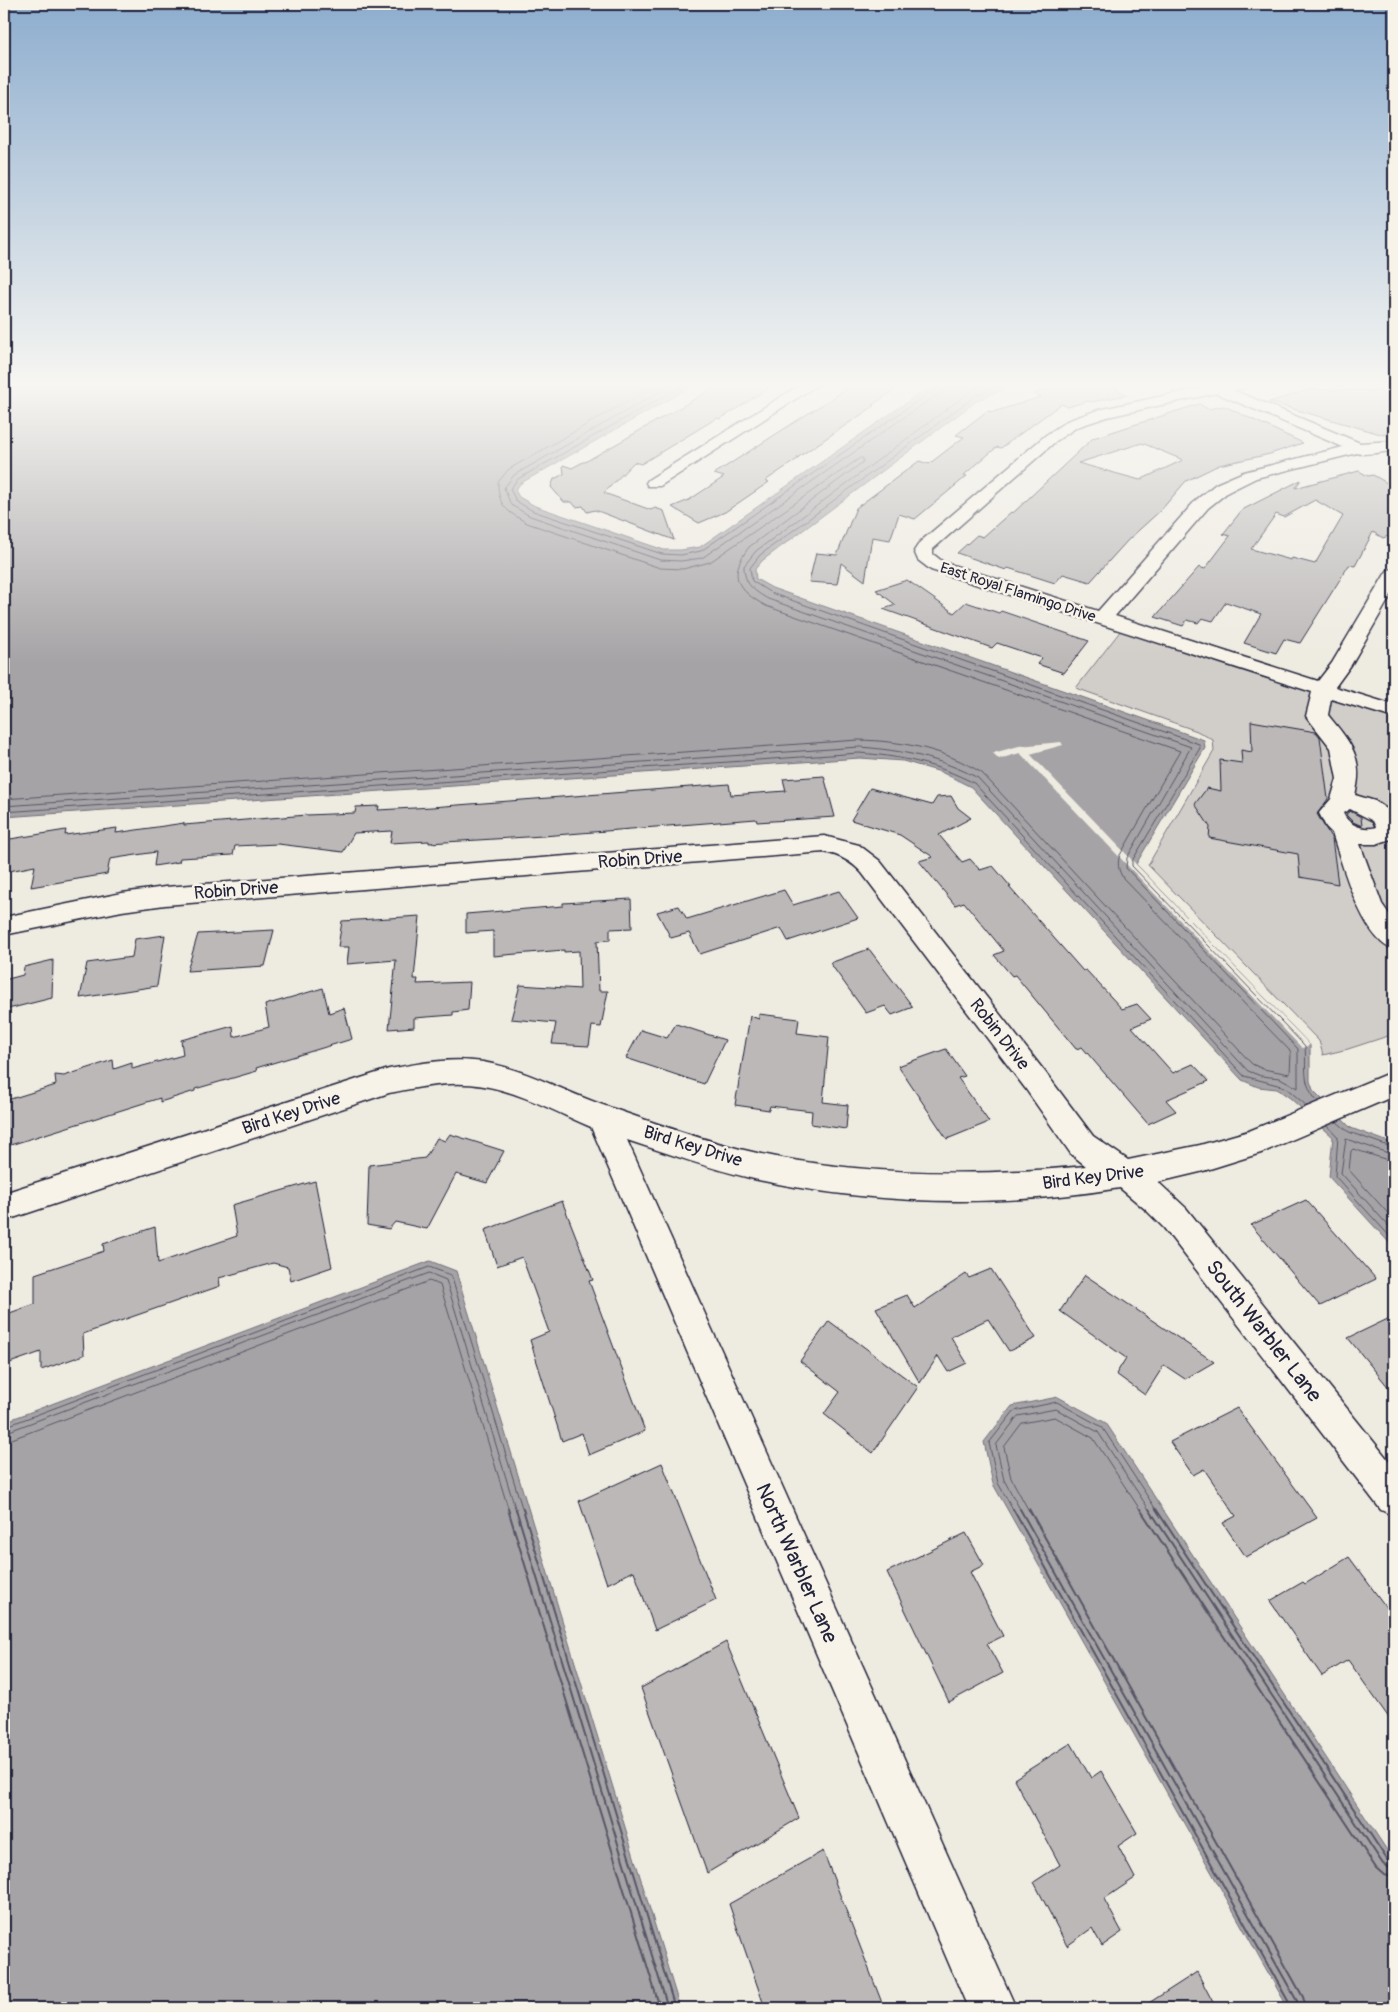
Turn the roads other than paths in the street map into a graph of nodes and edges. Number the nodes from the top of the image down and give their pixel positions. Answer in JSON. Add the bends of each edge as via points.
{"nodes":[{"id":1,"x":665,"y":476,"type":"edge"},
{"id":2,"x":1007,"y":476,"type":"edge"},
{"id":3,"x":1248,"y":476,"type":"edge"},
{"id":4,"x":654,"y":483,"type":"dead end"},
{"id":5,"x":1394,"y":574,"type":"edge"},
{"id":6,"x":1102,"y":619,"type":"junction"},
{"id":7,"x":1323,"y":689,"type":"junction"},
{"id":8,"x":1394,"y":712,"type":"edge"},
{"id":9,"x":1342,"y":802,"type":"junction"},
{"id":10,"x":1343,"y":829,"type":"junction"},
{"id":11,"x":4,"y":926,"type":"edge"},
{"id":12,"x":1394,"y":940,"type":"edge"},
{"id":13,"x":1392,"y":1084,"type":"edge"},
{"id":14,"x":602,"y":1117,"type":"junction"},
{"id":15,"x":1125,"y":1175,"type":"junction"},
{"id":16,"x":4,"y":1206,"type":"edge"},
{"id":17,"x":1394,"y":1497,"type":"edge"},
{"id":18,"x":992,"y":2008,"type":"edge"}],
"edges":[{"from":1,"to":4,"type":"street"},
{"from":2,"to":6,"type":"street","name":"East Royal Flamingo Drive","via":[[926,546],[924,556],[937,566]]},
{"from":3,"to":6,"type":"street","via":[[1222,488],[1202,504]]},
{"from":5,"to":7,"type":"street","via":[[1341,665]]},
{"from":6,"to":7,"type":"street","name":"East Royal Flamingo Drive"},
{"from":7,"to":8,"type":"street","name":"East Royal Flamingo Drive"},
{"from":7,"to":9,"type":"street","via":[[1317,716],[1342,747],[1348,779]]},
{"from":9,"to":10,"type":"street","via":[[1334,806],[1331,813]]},
{"from":9,"to":10,"type":"street","via":[[1376,809],[1387,820],[1388,831],[1377,837],[1360,836]]},
{"from":10,"to":12,"type":"street","via":[[1370,908]]},
{"from":11,"to":15,"type":"street","name":"Robin Drive","via":[[165,896],[824,844],[838,846],[853,852],[871,867],[1082,1146]]},
{"from":13,"to":15,"type":"street","name":"Bird Key Drive","via":[[1251,1144]]},
{"from":14,"to":15,"type":"street","name":"Bird Key Drive","via":[[732,1159],[800,1174],[869,1183],[945,1188],[1010,1187]]},
{"from":14,"to":16,"type":"street","name":"Bird Key Drive","via":[[504,1079],[462,1072],[415,1076],[389,1081]]},
{"from":14,"to":18,"type":"street","name":"North Warbler Lane"},
{"from":15,"to":17,"type":"street","name":"South Warbler Lane","via":[[1157,1198],[1175,1218]]}]}
